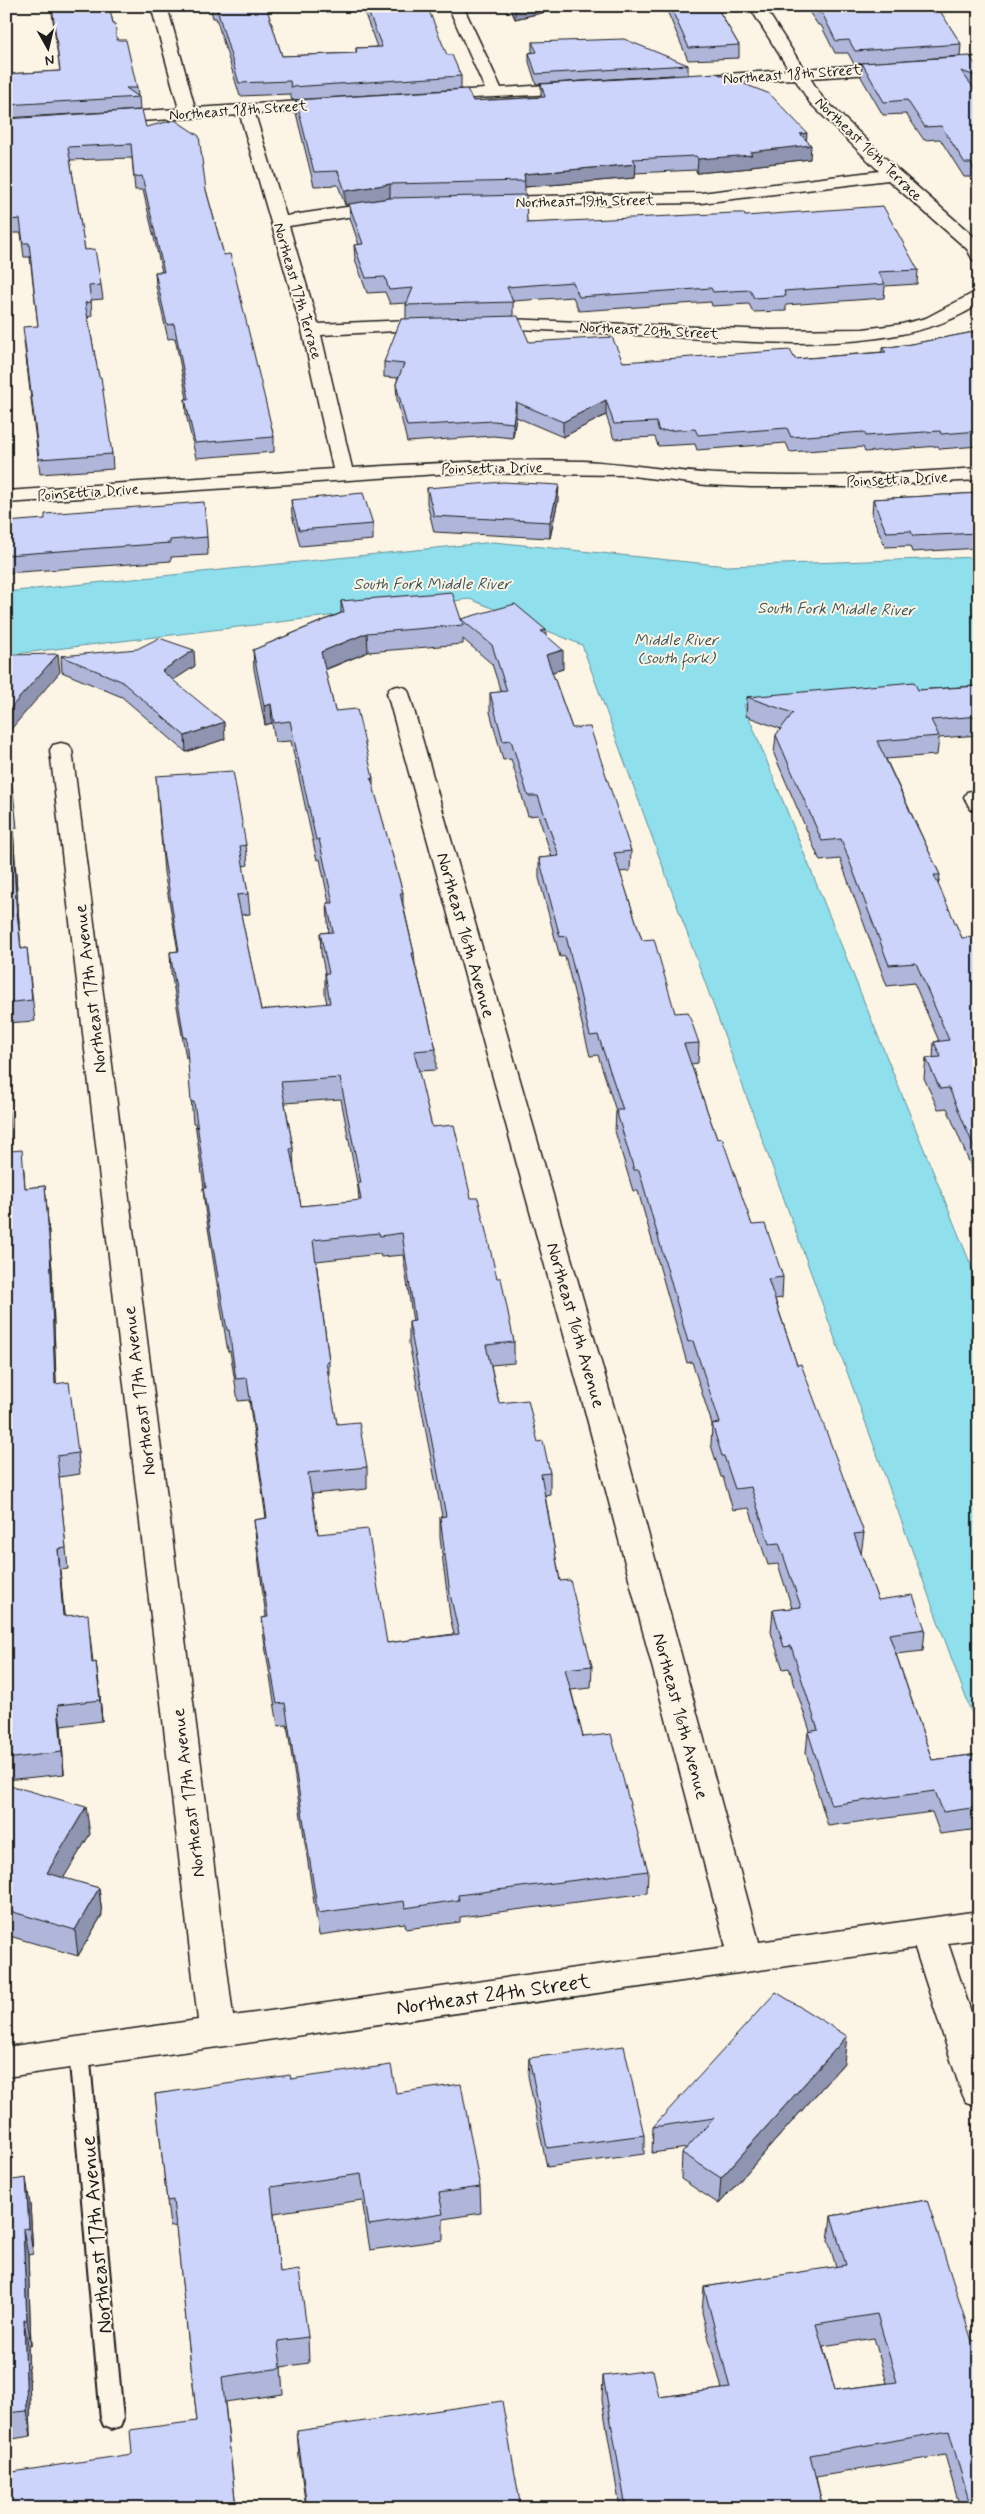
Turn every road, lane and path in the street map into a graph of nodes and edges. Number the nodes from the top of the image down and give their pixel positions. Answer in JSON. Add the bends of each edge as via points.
{"nodes":[{"id":1,"x":159,"y":6,"type":"edge"},
{"id":2,"x":455,"y":6,"type":"edge"},
{"id":3,"x":756,"y":6,"type":"edge"},
{"id":4,"x":979,"y":62,"type":"edge"},
{"id":5,"x":800,"y":74,"type":"junction"},
{"id":6,"x":682,"y":82,"type":"edge"},
{"id":7,"x":593,"y":87,"type":"edge"},
{"id":8,"x":495,"y":94,"type":"junction"},
{"id":9,"x":416,"y":98,"type":"edge"},
{"id":10,"x":346,"y":103,"type":"edge"},
{"id":11,"x":246,"y":109,"type":"junction"},
{"id":12,"x":188,"y":113,"type":"junction"},
{"id":13,"x":92,"y":119,"type":"edge"},
{"id":14,"x":892,"y":174,"type":"junction"},
{"id":15,"x":476,"y":202,"type":"edge"},
{"id":16,"x":400,"y":205,"type":"edge"},
{"id":17,"x":279,"y":222,"type":"junction"},
{"id":18,"x":979,"y":256,"type":"edge"},
{"id":19,"x":979,"y":295,"type":"edge"},
{"id":20,"x":311,"y":330,"type":"junction"},
{"id":21,"x":344,"y":474,"type":"junction"},
{"id":22,"x":979,"y":474,"type":"edge"},
{"id":23,"x":6,"y":497,"type":"edge"},
{"id":24,"x":398,"y":693,"type":"dead end"},
{"id":25,"x":61,"y":750,"type":"dead end"},
{"id":26,"x":979,"y":1925,"type":"edge"},
{"id":27,"x":927,"y":1932,"type":"junction"},
{"id":28,"x":746,"y":1958,"type":"junction"},
{"id":29,"x":217,"y":2032,"type":"junction"},
{"id":30,"x":79,"y":2052,"type":"junction"},
{"id":31,"x":6,"y":2062,"type":"edge"},
{"id":32,"x":979,"y":2090,"type":"edge"},
{"id":33,"x":112,"y":2419,"type":"dead end"}],
"edges":[{"from":1,"to":12,"type":"street"},
{"from":2,"to":8,"type":"street"},
{"from":3,"to":5,"type":"street","name":"Northeast 16th Terrace"},
{"from":4,"to":5,"type":"street","name":"Northeast 18th Street"},
{"from":5,"to":6,"type":"street","name":"Northeast 18th Street"},
{"from":5,"to":14,"type":"street","name":"Northeast 16th Terrace","via":[[816,100]]},
{"from":7,"to":8,"type":"street"},
{"from":8,"to":9,"type":"street"},
{"from":10,"to":11,"type":"street","name":"Northeast 18th Street"},
{"from":11,"to":12,"type":"street","name":"Northeast 18th Street"},
{"from":11,"to":17,"type":"street","name":"Northeast 17th Terrace"},
{"from":12,"to":13,"type":"street","name":"Northeast 18th Street"},
{"from":14,"to":15,"type":"street","name":"Northeast 19th Street","via":[[701,198]]},
{"from":14,"to":18,"type":"street","name":"Northeast 16th Terrace","via":[[975,247]]},
{"from":16,"to":17,"type":"street"},
{"from":17,"to":20,"type":"street","name":"Northeast 17th Terrace"},
{"from":19,"to":20,"type":"street","name":"Northeast 20th Street","via":[[956,312],[916,327],[850,335],[760,337],[595,326],[458,324]]},
{"from":20,"to":21,"type":"street","name":"Northeast 17th Terrace"},
{"from":21,"to":22,"type":"street","name":"Poinsettia Drive","via":[[518,466],[624,469],[716,480],[826,482]]},
{"from":21,"to":23,"type":"street","name":"Poinsettia Drive"},
{"from":24,"to":28,"type":"street","name":"Northeast 16th Avenue","via":[[600,1412]]},
{"from":25,"to":29,"type":"street","name":"Northeast 17th Avenue"},
{"from":26,"to":27,"type":"street","name":"Northeast 24th Street"},
{"from":27,"to":28,"type":"street","name":"Northeast 24th Street"},
{"from":27,"to":32,"type":"street"},
{"from":28,"to":29,"type":"street","name":"Northeast 24th Street"},
{"from":29,"to":30,"type":"street","name":"Northeast 24th Street"},
{"from":30,"to":31,"type":"street","name":"Northeast 24th Street"},
{"from":30,"to":33,"type":"lane","name":"Northeast 17th Avenue"}]}
